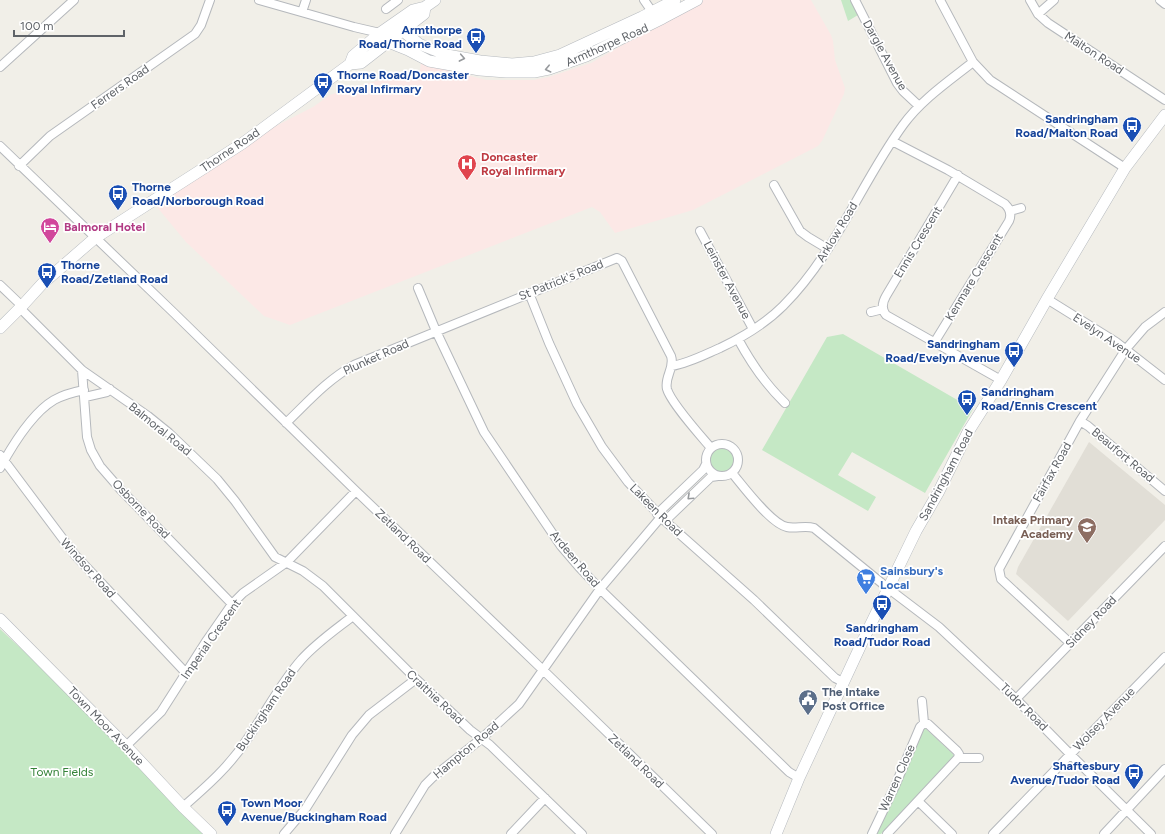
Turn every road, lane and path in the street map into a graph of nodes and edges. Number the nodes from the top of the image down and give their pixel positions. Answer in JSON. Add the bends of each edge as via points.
{"nodes":[{"id":1,"x":74,"y":0,"type":"edge"},
{"id":2,"x":210,"y":0,"type":"edge"},
{"id":3,"x":259,"y":0,"type":"edge"},
{"id":4,"x":306,"y":0,"type":"edge"},
{"id":5,"x":398,"y":0,"type":"edge"},
{"id":6,"x":435,"y":0,"type":"edge"},
{"id":7,"x":644,"y":0,"type":"edge"},
{"id":8,"x":675,"y":0,"type":"edge"},
{"id":9,"x":697,"y":0,"type":"edge"},
{"id":10,"x":855,"y":0,"type":"edge"},
{"id":11,"x":940,"y":0,"type":"edge"},
{"id":12,"x":1030,"y":0,"type":"edge"},
{"id":13,"x":1054,"y":0,"type":"edge"},
{"id":14,"x":1160,"y":0,"type":"edge"},
{"id":15,"x":1165,"y":4,"type":"edge"},
{"id":16,"x":425,"y":7,"type":"junction"},
{"id":17,"x":386,"y":9,"type":"dead end"},
{"id":18,"x":302,"y":12,"type":"junction"},
{"id":19,"x":1038,"y":14,"type":"junction"},
{"id":20,"x":655,"y":16,"type":"junction"},
{"id":21,"x":403,"y":31,"type":"junction"},
{"id":22,"x":380,"y":33,"type":"junction"},
{"id":23,"x":388,"y":42,"type":"junction"},
{"id":24,"x":972,"y":62,"type":"junction"},
{"id":25,"x":350,"y":64,"type":"junction"},
{"id":26,"x":0,"y":67,"type":"edge"},
{"id":27,"x":1165,"y":100,"type":"edge"},
{"id":28,"x":919,"y":106,"type":"junction"},
{"id":29,"x":1163,"y":122,"type":"edge"},
{"id":30,"x":892,"y":141,"type":"junction"},
{"id":31,"x":0,"y":146,"type":"edge"},
{"id":32,"x":19,"y":166,"type":"junction"},
{"id":33,"x":1125,"y":168,"type":"junction"},
{"id":34,"x":958,"y":176,"type":"junction"},
{"id":35,"x":774,"y":185,"type":"dead end"},
{"id":36,"x":1021,"y":208,"type":"dead end"},
{"id":37,"x":1010,"y":211,"type":"junction"},
{"id":38,"x":700,"y":231,"type":"dead end"},
{"id":39,"x":95,"y":238,"type":"junction"},
{"id":40,"x":828,"y":249,"type":"junction"},
{"id":41,"x":0,"y":285,"type":"edge"},
{"id":42,"x":418,"y":288,"type":"dead end"},
{"id":43,"x":529,"y":293,"type":"junction"},
{"id":44,"x":1047,"y":299,"type":"junction"},
{"id":45,"x":21,"y":307,"type":"junction"},
{"id":46,"x":883,"y":309,"type":"junction"},
{"id":47,"x":871,"y":312,"type":"dead end"},
{"id":48,"x":1165,"y":312,"type":"edge"},
{"id":49,"x":0,"y":328,"type":"edge"},
{"id":50,"x":753,"y":329,"type":"junction"},
{"id":51,"x":436,"y":331,"type":"junction"},
{"id":52,"x":738,"y":339,"type":"junction"},
{"id":53,"x":934,"y":343,"type":"junction"},
{"id":54,"x":1126,"y":349,"type":"junction"},
{"id":55,"x":672,"y":366,"type":"junction"},
{"id":56,"x":82,"y":370,"type":"junction"},
{"id":57,"x":1001,"y":380,"type":"junction"},
{"id":58,"x":1165,"y":380,"type":"edge"},
{"id":59,"x":110,"y":389,"type":"junction"},
{"id":60,"x":85,"y":393,"type":"junction"},
{"id":61,"x":785,"y":402,"type":"dead end"},
{"id":62,"x":1080,"y":421,"type":"junction"},
{"id":63,"x":286,"y":423,"type":"junction"},
{"id":64,"x":711,"y":448,"type":"junction"},
{"id":65,"x":2,"y":457,"type":"edge"},
{"id":66,"x":706,"y":464,"type":"junction"},
{"id":67,"x":0,"y":468,"type":"edge"},
{"id":68,"x":732,"y":473,"type":"junction"},
{"id":69,"x":718,"y":476,"type":"junction"},
{"id":70,"x":356,"y":491,"type":"junction"},
{"id":71,"x":1165,"y":491,"type":"edge"},
{"id":72,"x":661,"y":517,"type":"junction"},
{"id":73,"x":1165,"y":546,"type":"edge"},
{"id":74,"x":287,"y":562,"type":"junction"},
{"id":75,"x":600,"y":589,"type":"junction"},
{"id":76,"x":889,"y":589,"type":"junction"},
{"id":77,"x":232,"y":604,"type":"junction"},
{"id":78,"x":353,"y":616,"type":"junction"},
{"id":79,"x":0,"y":619,"type":"edge"},
{"id":80,"x":1070,"y":644,"type":"junction"},
{"id":81,"x":1165,"y":657,"type":"edge"},
{"id":82,"x":544,"y":671,"type":"junction"},
{"id":83,"x":186,"y":673,"type":"junction"},
{"id":84,"x":416,"y":679,"type":"junction"},
{"id":85,"x":843,"y":682,"type":"junction"},
{"id":86,"x":1016,"y":699,"type":"junction"},
{"id":87,"x":922,"y":701,"type":"dead end"},
{"id":88,"x":924,"y":723,"type":"junction"},
{"id":89,"x":481,"y":738,"type":"junction"},
{"id":90,"x":126,"y":746,"type":"junction"},
{"id":91,"x":1070,"y":754,"type":"junction"},
{"id":92,"x":958,"y":758,"type":"junction"},
{"id":93,"x":979,"y":758,"type":"dead end"},
{"id":94,"x":1165,"y":769,"type":"edge"},
{"id":95,"x":799,"y":778,"type":"junction"},
{"id":96,"x":545,"y":798,"type":"junction"},
{"id":97,"x":918,"y":801,"type":"junction"},
{"id":98,"x":183,"y":807,"type":"junction"},
{"id":99,"x":1127,"y":811,"type":"junction"},
{"id":100,"x":211,"y":834,"type":"edge"},
{"id":101,"x":284,"y":834,"type":"edge"},
{"id":102,"x":394,"y":834,"type":"edge"},
{"id":103,"x":511,"y":834,"type":"edge"},
{"id":104,"x":582,"y":834,"type":"edge"},
{"id":105,"x":712,"y":834,"type":"edge"},
{"id":106,"x":776,"y":834,"type":"edge"},
{"id":107,"x":872,"y":834,"type":"edge"},
{"id":108,"x":887,"y":834,"type":"edge"},
{"id":109,"x":952,"y":834,"type":"edge"},
{"id":110,"x":993,"y":834,"type":"edge"},
{"id":111,"x":1104,"y":834,"type":"edge"},
{"id":112,"x":1151,"y":834,"type":"edge"}],
"edges":[{"from":1,"to":26,"type":"street"},
{"from":2,"to":32,"type":"street","name":"Ferrers Road","via":[[195,34],[50,136]]},
{"from":3,"to":18,"type":"street"},
{"from":4,"to":18,"type":"street"},
{"from":5,"to":17,"type":"street"},
{"from":6,"to":16,"type":"street","name":"Thorne Road"},
{"from":7,"to":20,"type":"street"},
{"from":8,"to":20,"type":"street","name":"Armthorpe Road"},
{"from":9,"to":20,"type":"street","name":"Armthorpe Road"},
{"from":10,"to":28,"type":"street","name":"Dargle Avenue","via":[[897,83]]},
{"from":11,"to":24,"type":"street"},
{"from":12,"to":19,"type":"street","name":"Malton Road"},
{"from":13,"to":19,"type":"street"},
{"from":14,"to":15,"type":"street"},
{"from":16,"to":21,"type":"street","name":"Thorne Road","via":[[424,14]]},
{"from":16,"to":22,"type":"street","name":"Thorne Road","via":[[412,10]]},
{"from":18,"to":22,"type":"street"},
{"from":19,"to":27,"type":"street","name":"Malton Road"},
{"from":21,"to":20,"type":"street","name":"Armthorpe Road","one_way":true,"via":[[419,44],[447,55],[512,64],[534,62],[560,55]]},
{"from":20,"to":23,"type":"street","name":"Armthorpe Road","one_way":true,"via":[[586,56],[534,72],[480,70],[429,61]]},
{"from":21,"to":22,"type":"street"},
{"from":21,"to":23,"type":"street","name":"Thorne Road"},
{"from":22,"to":23,"type":"street","name":"Armthorpe Road"},
{"from":22,"to":25,"type":"street","name":"Thorne Road","via":[[353,56]]},
{"from":23,"to":25,"type":"street","name":"Thorne Road","via":[[361,63]]},
{"from":24,"to":28,"type":"street","name":"Arklow Road"},
{"from":24,"to":33,"type":"street","via":[[990,80]]},
{"from":25,"to":39,"type":"street","name":"Thorne Road","via":[[243,143]]},
{"from":28,"to":30,"type":"street","name":"Arklow Road"},
{"from":29,"to":33,"type":"street","name":"Sandringham Road"},
{"from":30,"to":34,"type":"street"},
{"from":30,"to":40,"type":"street","name":"Arklow Road"},
{"from":31,"to":32,"type":"street","name":"Zetland Road"},
{"from":32,"to":39,"type":"street","name":"Zetland Road"},
{"from":33,"to":44,"type":"street","name":"Sandringham Road"},
{"from":34,"to":37,"type":"street","via":[[1005,204]]},
{"from":34,"to":46,"type":"street","name":"Ennis Crescent","via":[[883,301]]},
{"from":35,"to":40,"type":"street","via":[[800,231]]},
{"from":36,"to":37,"type":"street"},
{"from":37,"to":53,"type":"street","name":"Kenmare Crescent","via":[[1009,221]]},
{"from":38,"to":50,"type":"street","name":"Leinster Avenue"},
{"from":39,"to":45,"type":"street","name":"Thorne Road","via":[[42,284]]},
{"from":39,"to":63,"type":"street","name":"Zetland Road"},
{"from":40,"to":50,"type":"street","name":"Arklow Road","via":[[808,278],[783,306]]},
{"from":41,"to":45,"type":"street","name":"Balmoral Road"},
{"from":42,"to":51,"type":"street","name":"Ardeen Road"},
{"from":43,"to":51,"type":"street","name":"St Patrick's Road"},
{"from":43,"to":55,"type":"street","name":"St Patrick's Road","via":[[613,259],[620,259],[671,356]]},
{"from":43,"to":72,"type":"street","name":"Lakeen Road","via":[[586,420],[628,482]]},
{"from":44,"to":54,"type":"street","name":"Evelyn Avenue"},
{"from":44,"to":57,"type":"street","name":"Sandringham Road"},
{"from":45,"to":49,"type":"street","name":"Thorne Road"},
{"from":45,"to":56,"type":"street","name":"Balmoral Road"},
{"from":46,"to":47,"type":"street"},
{"from":46,"to":53,"type":"street","via":[[886,315]]},
{"from":48,"to":54,"type":"street","name":"Fairfax Road","via":[[1145,327]]},
{"from":50,"to":52,"type":"street","name":"Arklow Road"},
{"from":51,"to":63,"type":"street","name":"Plunket Road","via":[[340,373]]},
{"from":51,"to":75,"type":"street","name":"Ardeen Road","via":[[484,432],[561,546]]},
{"from":52,"to":55,"type":"street","name":"Arklow Road","via":[[693,361]]},
{"from":52,"to":61,"type":"street","via":[[770,389]]},
{"from":53,"to":57,"type":"street"},
{"from":54,"to":58,"type":"street","name":"Evelyn Avenue"},
{"from":54,"to":62,"type":"street","name":"Fairfax Road"},
{"from":55,"to":64,"type":"street","via":[[667,384],[669,394]]},
{"from":56,"to":59,"type":"street","name":"Balmoral Road"},
{"from":56,"to":60,"type":"street","name":"Osborne Road"},
{"from":57,"to":76,"type":"street","name":"Sandringham Road","via":[[962,445],[916,531]]},
{"from":59,"to":60,"type":"street","via":[[107,392]]},
{"from":59,"to":74,"type":"street","name":"Balmoral Road","via":[[170,433],[217,479],[271,553]]},
{"from":60,"to":65,"type":"street","via":[[62,396],[49,404]]},
{"from":60,"to":77,"type":"street","name":"Osborne Road","via":[[87,437],[100,466]]},
{"from":62,"to":71,"type":"street","name":"Beaufort Road"},
{"from":62,"to":80,"type":"street","name":"Fairfax Road","via":[[999,569],[1001,579]]},
{"from":63,"to":70,"type":"street","name":"Zetland Road"},
{"from":64,"to":66,"type":"street","via":[[706,455]]},
{"from":64,"to":68,"type":"street","via":[[724,444],[733,449],[738,459]]},
{"from":65,"to":67,"type":"street"},
{"from":65,"to":83,"type":"street","name":"Windsor Road","via":[[75,555]]},
{"from":66,"to":69,"type":"street","via":[[709,470]]},
{"from":66,"to":72,"type":"street","via":[[704,470]]},
{"from":68,"to":69,"type":"street"},
{"from":68,"to":76,"type":"street","name":"Tudor Road","via":[[780,525],[814,528]]},
{"from":69,"to":72,"type":"street","one_way":true,"via":[[711,477]]},
{"from":70,"to":74,"type":"street","name":"Imperial Crescent"},
{"from":70,"to":82,"type":"street","name":"Zetland Road"},
{"from":72,"to":75,"type":"street","name":"Hampton Road"},
{"from":72,"to":85,"type":"street","name":"Lakeen Road","via":[[754,600],[835,678]]},
{"from":73,"to":80,"type":"street","name":"Sidney Road"},
{"from":74,"to":77,"type":"street","name":"Imperial Crescent","via":[[243,593]]},
{"from":74,"to":78,"type":"street","name":"Craithie Road","via":[[304,571]]},
{"from":75,"to":82,"type":"street","name":"Hampton Road"},
{"from":75,"to":95,"type":"street","name":"Ardeen Road","via":[[789,772]]},
{"from":76,"to":85,"type":"street","name":"Sandringham Road"},
{"from":76,"to":86,"type":"street","name":"Tudor Road","via":[[939,627]]},
{"from":77,"to":83,"type":"street","name":"Imperial Crescent"},
{"from":78,"to":84,"type":"street","name":"Craithie Road"},
{"from":78,"to":98,"type":"street","name":"Buckingham Road","via":[[321,640],[302,659],[225,768]]},
{"from":79,"to":90,"type":"street","name":"Town Moor Avenue"},
{"from":80,"to":86,"type":"street","name":"Sidney Road"},
{"from":81,"to":91,"type":"street","name":"Wolsey Avenue"},
{"from":82,"to":89,"type":"street","name":"Hampton Road","via":[[519,704]]},
{"from":82,"to":105,"type":"street","name":"Zetland Road"},
{"from":83,"to":90,"type":"street","name":"Imperial Crescent","via":[[161,712]]},
{"from":84,"to":89,"type":"street","name":"Craithie Road"},
{"from":84,"to":101,"type":"street","via":[[368,715],[306,808]]},
{"from":85,"to":95,"type":"street","name":"Sandringham Road"},
{"from":86,"to":91,"type":"street","name":"Tudor Road"},
{"from":87,"to":88,"type":"street"},
{"from":88,"to":92,"type":"street","via":[[957,751]]},
{"from":88,"to":107,"type":"street","name":"Warren Close"},
{"from":89,"to":96,"type":"street","name":"Craithie Road"},
{"from":89,"to":102,"type":"street","name":"Hampton Road","via":[[425,785]]},
{"from":90,"to":98,"type":"street","name":"Town Moor Avenue"},
{"from":91,"to":99,"type":"street","name":"Tudor Road"},
{"from":91,"to":110,"type":"street","name":"Wolsey Avenue"},
{"from":92,"to":93,"type":"street"},
{"from":92,"to":97,"type":"street","name":"Warren Close"},
{"from":94,"to":99,"type":"street"},
{"from":95,"to":106,"type":"street","name":"Sandringham Road"},
{"from":96,"to":103,"type":"street"},
{"from":96,"to":104,"type":"street","name":"Craithie Road"},
{"from":97,"to":108,"type":"street","name":"Warren Close"},
{"from":97,"to":109,"type":"street"},
{"from":98,"to":100,"type":"street","name":"Town Moor Avenue"},
{"from":99,"to":111,"type":"street"},
{"from":99,"to":112,"type":"street","name":"Tudor Road"}]}
